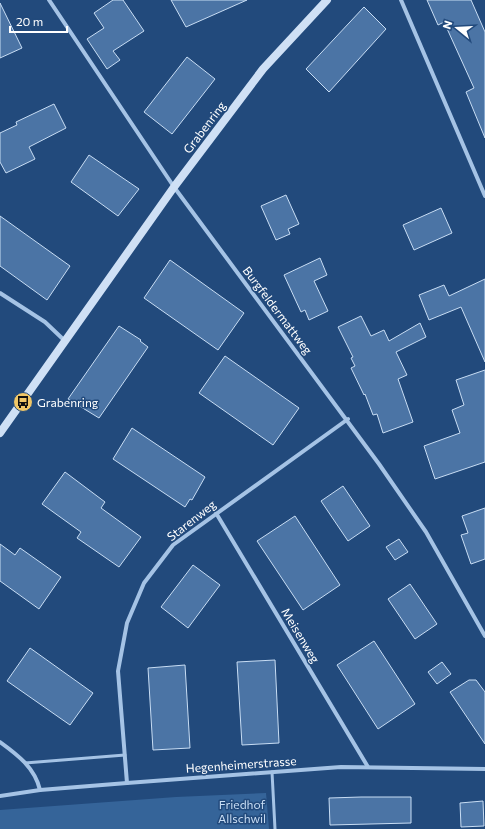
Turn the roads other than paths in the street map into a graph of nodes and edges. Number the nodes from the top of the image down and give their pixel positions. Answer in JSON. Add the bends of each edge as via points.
{"nodes":[{"id":1,"x":49,"y":0,"type":"edge"},
{"id":2,"x":327,"y":0,"type":"edge"},
{"id":3,"x":401,"y":0,"type":"edge"},
{"id":4,"x":174,"y":187,"type":"junction"},
{"id":5,"x":485,"y":196,"type":"edge"},
{"id":6,"x":0,"y":293,"type":"edge"},
{"id":7,"x":65,"y":342,"type":"junction"},
{"id":8,"x":348,"y":420,"type":"junction"},
{"id":9,"x":0,"y":433,"type":"edge"},
{"id":10,"x":216,"y":513,"type":"junction"},
{"id":11,"x":485,"y":636,"type":"edge"},
{"id":12,"x":0,"y":742,"type":"edge"},
{"id":13,"x":125,"y":755,"type":"junction"},
{"id":14,"x":25,"y":762,"type":"junction"},
{"id":15,"x":368,"y":767,"type":"junction"},
{"id":16,"x":485,"y":769,"type":"edge"},
{"id":17,"x":272,"y":772,"type":"junction"},
{"id":18,"x":127,"y":783,"type":"junction"},
{"id":19,"x":40,"y":790,"type":"junction"},
{"id":20,"x":0,"y":796,"type":"edge"},
{"id":21,"x":275,"y":829,"type":"edge"}],
"edges":[{"from":1,"to":4,"type":"street","name":"Burgfeldermattweg"},
{"from":2,"to":4,"type":"main road","name":"Grabenring","via":[[263,69]]},
{"from":3,"to":5,"type":"street"},
{"from":4,"to":7,"type":"main road","name":"Grabenring"},
{"from":4,"to":8,"type":"street","name":"Burgfeldermattweg"},
{"from":6,"to":7,"type":"street","via":[[45,322]]},
{"from":7,"to":9,"type":"main road","name":"Grabenring"},
{"from":8,"to":10,"type":"street","name":"Starenweg"},
{"from":8,"to":11,"type":"street","name":"Burgfeldermattweg","via":[[426,532]]},
{"from":10,"to":13,"type":"street","name":"Starenweg","via":[[173,545],[156,566],[144,583],[127,624],[118,671]]},
{"from":10,"to":15,"type":"street","name":"Meisenweg"},
{"from":12,"to":14,"type":"street"},
{"from":13,"to":14,"type":"lane"},
{"from":13,"to":18,"type":"street","name":"Starenweg"},
{"from":14,"to":19,"type":"street","via":[[37,778]]},
{"from":15,"to":16,"type":"street","name":"Hegenheimerstrasse"},
{"from":15,"to":17,"type":"street","name":"Hegenheimerstrasse","via":[[341,766]]},
{"from":17,"to":18,"type":"street","name":"Hegenheimerstrasse"},
{"from":17,"to":21,"type":"lane"},
{"from":18,"to":19,"type":"street","name":"Hegenheimerstrasse"},
{"from":19,"to":20,"type":"street","name":"Hegenheimerstrasse"}]}
